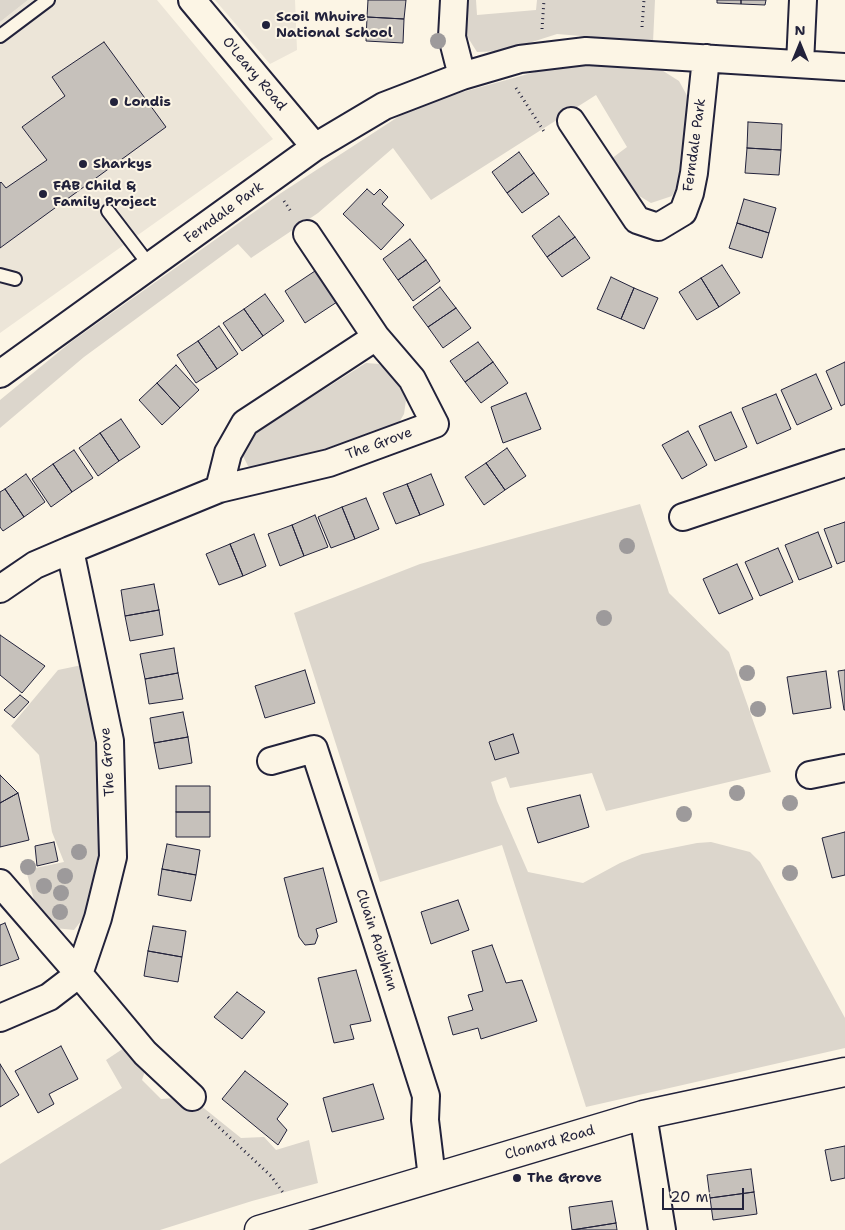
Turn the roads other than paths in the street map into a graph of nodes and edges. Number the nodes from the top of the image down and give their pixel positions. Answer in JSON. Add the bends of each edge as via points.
{"nodes":[{"id":1,"x":48,"y":0,"type":"edge"},
{"id":2,"x":192,"y":0,"type":"edge"},
{"id":3,"x":454,"y":0,"type":"edge"},
{"id":4,"x":804,"y":0,"type":"edge"},
{"id":5,"x":0,"y":36,"type":"edge"},
{"id":6,"x":706,"y":58,"type":"junction"},
{"id":7,"x":800,"y":64,"type":"junction"},
{"id":8,"x":845,"y":67,"type":"edge"},
{"id":9,"x":462,"y":76,"type":"junction"},
{"id":10,"x":571,"y":121,"type":"road end"},
{"id":11,"x":316,"y":147,"type":"junction"},
{"id":12,"x":108,"y":212,"type":"dead end"},
{"id":13,"x":306,"y":234,"type":"road end"},
{"id":14,"x":150,"y":266,"type":"junction"},
{"id":15,"x":0,"y":275,"type":"edge"},
{"id":16,"x":15,"y":279,"type":"dead end"},
{"id":17,"x":376,"y":336,"type":"junction"},
{"id":18,"x":0,"y":374,"type":"edge"},
{"id":19,"x":845,"y":462,"type":"edge"},
{"id":20,"x":219,"y":489,"type":"junction"},
{"id":21,"x":683,"y":517,"type":"dead end"},
{"id":22,"x":70,"y":550,"type":"junction"},
{"id":23,"x":0,"y":589,"type":"edge"},
{"id":24,"x":271,"y":761,"type":"dead end"},
{"id":25,"x":845,"y":768,"type":"edge"},
{"id":26,"x":810,"y":775,"type":"dead end"},
{"id":27,"x":0,"y":883,"type":"edge"},
{"id":28,"x":79,"y":974,"type":"junction"},
{"id":29,"x":0,"y":1018,"type":"edge"},
{"id":30,"x":845,"y":1072,"type":"edge"},
{"id":31,"x":192,"y":1097,"type":"road end"},
{"id":32,"x":643,"y":1116,"type":"junction"},
{"id":33,"x":432,"y":1178,"type":"junction"},
{"id":34,"x":297,"y":1222,"type":"edge"},
{"id":35,"x":259,"y":1230,"type":"edge"},
{"id":36,"x":662,"y":1230,"type":"edge"}],
"edges":[{"from":1,"to":5,"type":"lane"},
{"from":2,"to":11,"type":"street","name":"O'Leary Road"},
{"from":3,"to":9,"type":"street","via":[[452,37]]},
{"from":4,"to":7,"type":"street"},
{"from":6,"to":7,"type":"street","name":"Ferndale Park"},
{"from":6,"to":9,"type":"street","name":"Ferndale Park","via":[[586,51],[520,59]]},
{"from":6,"to":10,"type":"street","name":"Ferndale Park","via":[[690,193],[683,212],[658,227],[638,220]]},
{"from":7,"to":8,"type":"street","name":"Ferndale Park"},
{"from":9,"to":11,"type":"street","name":"Ferndale Park","via":[[384,106]]},
{"from":11,"to":14,"type":"street","name":"Ferndale Park"},
{"from":12,"to":14,"type":"lane"},
{"from":13,"to":17,"type":"street","name":"The Grove"},
{"from":14,"to":18,"type":"street","name":"Ferndale Park"},
{"from":15,"to":16,"type":"lane"},
{"from":17,"to":20,"type":"street","via":[[245,423],[228,453]]},
{"from":17,"to":20,"type":"street","name":"The Grove","via":[[412,379],[435,424],[329,462]]},
{"from":19,"to":21,"type":"street"},
{"from":20,"to":22,"type":"street","name":"The Grove"},
{"from":22,"to":23,"type":"street","name":"The Grove","via":[[35,565]]},
{"from":22,"to":28,"type":"street","name":"The Grove","via":[[110,741],[113,857],[98,918]]},
{"from":24,"to":33,"type":"street","name":"Cluain Aoibhinn","via":[[314,749],[426,1096],[425,1120]]},
{"from":25,"to":26,"type":"street"},
{"from":27,"to":28,"type":"street"},
{"from":28,"to":29,"type":"street","via":[[49,997]]},
{"from":28,"to":31,"type":"street","via":[[145,1053]]},
{"from":30,"to":32,"type":"street","name":"Clonard Road"},
{"from":32,"to":33,"type":"street","name":"Clonard Road"},
{"from":32,"to":36,"type":"street"},
{"from":33,"to":34,"type":"street","name":"Clonard Road"},
{"from":34,"to":35,"type":"street","name":"Clonard Road"}]}
